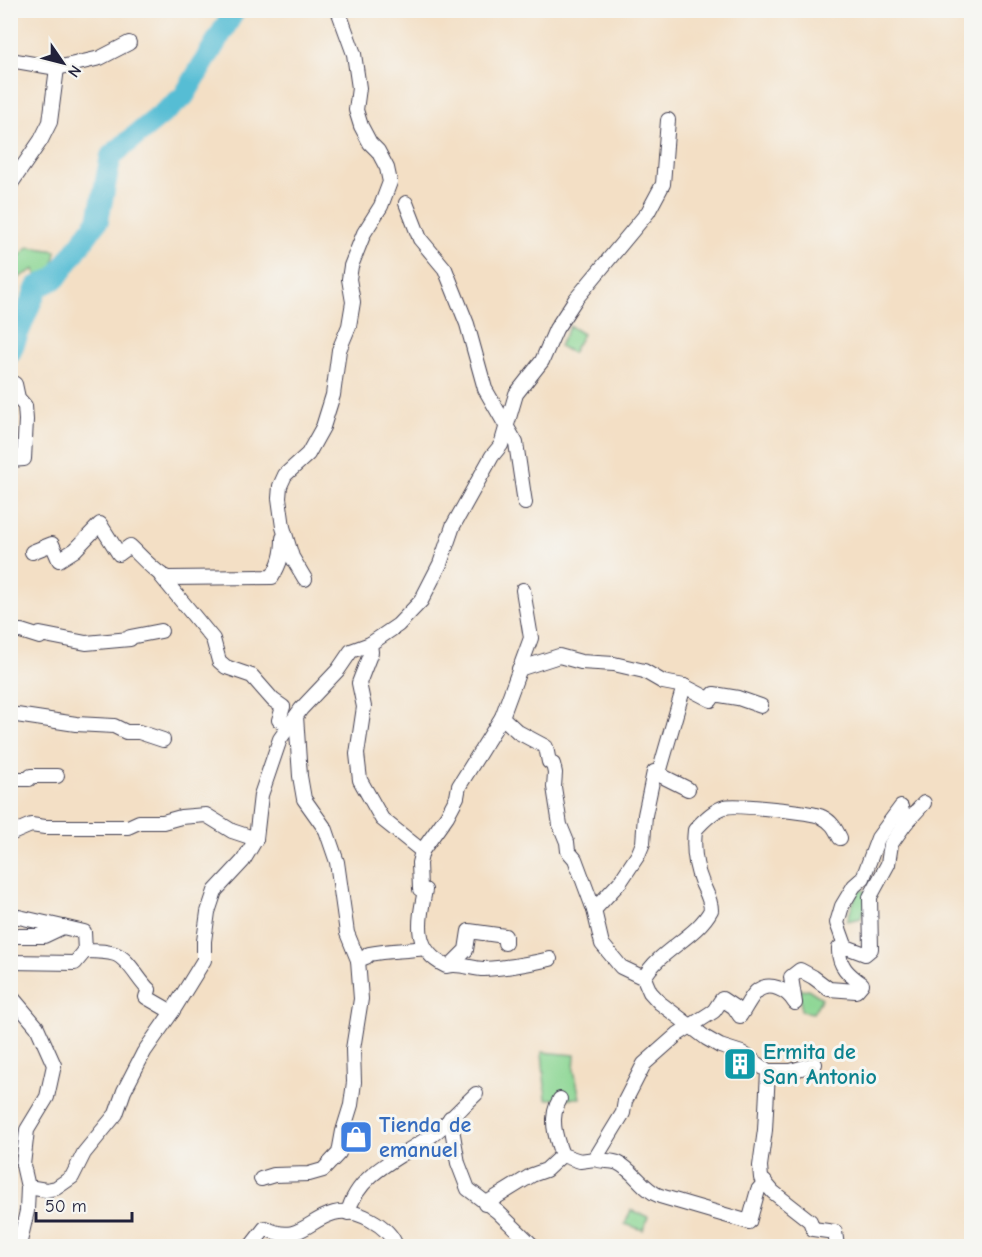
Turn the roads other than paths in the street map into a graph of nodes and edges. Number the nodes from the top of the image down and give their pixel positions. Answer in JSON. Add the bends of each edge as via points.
{"nodes":[{"id":1,"x":338,"y":10,"type":"edge"},
{"id":2,"x":129,"y":43,"type":"dead end"},
{"id":3,"x":10,"y":60,"type":"edge"},
{"id":4,"x":57,"y":68,"type":"junction"},
{"id":5,"x":668,"y":120,"type":"dead end"},
{"id":6,"x":10,"y":185,"type":"edge"},
{"id":7,"x":406,"y":202,"type":"dead end"},
{"id":8,"x":13,"y":383,"type":"edge"},
{"id":9,"x":508,"y":427,"type":"junction"},
{"id":10,"x":10,"y":460,"type":"edge"},
{"id":11,"x":525,"y":503,"type":"dead end"},
{"id":12,"x":283,"y":527,"type":"junction"},
{"id":13,"x":32,"y":552,"type":"dead end"},
{"id":14,"x":160,"y":576,"type":"junction"},
{"id":15,"x":305,"y":579,"type":"dead end"},
{"id":16,"x":523,"y":590,"type":"dead end"},
{"id":17,"x":10,"y":631,"type":"edge"},
{"id":18,"x":161,"y":631,"type":"dead end"},
{"id":19,"x":370,"y":644,"type":"junction"},
{"id":20,"x":519,"y":669,"type":"junction"},
{"id":21,"x":684,"y":686,"type":"junction"},
{"id":22,"x":761,"y":706,"type":"dead end"},
{"id":23,"x":10,"y":714,"type":"edge"},
{"id":24,"x":502,"y":717,"type":"junction"},
{"id":25,"x":293,"y":721,"type":"junction"},
{"id":26,"x":163,"y":740,"type":"dead end"},
{"id":27,"x":659,"y":773,"type":"junction"},
{"id":28,"x":57,"y":776,"type":"dead end"},
{"id":29,"x":10,"y":779,"type":"edge"},
{"id":30,"x":688,"y":789,"type":"dead end"},
{"id":31,"x":924,"y":803,"type":"dead end"},
{"id":32,"x":905,"y":824,"type":"junction"},
{"id":33,"x":10,"y":834,"type":"edge"},
{"id":34,"x":840,"y":838,"type":"dead end"},
{"id":35,"x":256,"y":839,"type":"junction"},
{"id":36,"x":422,"y":851,"type":"junction"},
{"id":37,"x":594,"y":910,"type":"junction"},
{"id":38,"x":10,"y":915,"type":"edge"},
{"id":39,"x":63,"y":927,"type":"junction"},
{"id":40,"x":10,"y":936,"type":"edge"},
{"id":41,"x":505,"y":943,"type":"dead end"},
{"id":42,"x":424,"y":948,"type":"junction"},
{"id":43,"x":846,"y":948,"type":"junction"},
{"id":44,"x":85,"y":951,"type":"junction"},
{"id":45,"x":550,"y":959,"type":"dead end"},
{"id":46,"x":358,"y":960,"type":"junction"},
{"id":47,"x":10,"y":962,"type":"edge"},
{"id":48,"x":453,"y":963,"type":"junction"},
{"id":49,"x":644,"y":978,"type":"junction"},
{"id":50,"x":10,"y":995,"type":"edge"},
{"id":51,"x":172,"y":1012,"type":"junction"},
{"id":52,"x":691,"y":1027,"type":"junction"},
{"id":53,"x":815,"y":1064,"type":"dead end"},
{"id":54,"x":768,"y":1071,"type":"junction"},
{"id":55,"x":476,"y":1094,"type":"dead end"},
{"id":56,"x":560,"y":1099,"type":"dead end"},
{"id":57,"x":450,"y":1118,"type":"junction"},
{"id":58,"x":562,"y":1155,"type":"junction"},
{"id":59,"x":595,"y":1159,"type":"junction"},
{"id":60,"x":261,"y":1179,"type":"dead end"},
{"id":61,"x":765,"y":1182,"type":"junction"},
{"id":62,"x":28,"y":1187,"type":"junction"},
{"id":63,"x":485,"y":1204,"type":"junction"},
{"id":64,"x":348,"y":1213,"type":"junction"},
{"id":65,"x":19,"y":1246,"type":"edge"},
{"id":66,"x":251,"y":1246,"type":"edge"},
{"id":67,"x":396,"y":1246,"type":"edge"},
{"id":68,"x":534,"y":1246,"type":"edge"},
{"id":69,"x":837,"y":1246,"type":"edge"}],
"edges":[{"from":1,"to":12,"type":"street","via":[[354,54],[361,126],[387,168],[390,182],[351,266],[353,302],[349,326],[339,350],[333,395],[323,427],[308,454],[285,475],[280,486]]},
{"from":2,"to":4,"type":"street","via":[[100,58]]},
{"from":3,"to":4,"type":"street"},
{"from":4,"to":6,"type":"street","via":[[50,122]]},
{"from":5,"to":9,"type":"street","via":[[663,184],[648,212],[556,329],[542,361],[516,394]]},
{"from":7,"to":9,"type":"street","via":[[420,239],[445,269],[467,324],[485,389]]},
{"from":8,"to":10,"type":"street","via":[[25,406],[26,420],[24,459]]},
{"from":9,"to":11,"type":"street","via":[[516,443]]},
{"from":9,"to":19,"type":"street","via":[[453,526],[421,601],[398,625]]},
{"from":12,"to":14,"type":"street","via":[[283,550],[272,577]]},
{"from":12,"to":15,"type":"street","via":[[292,557]]},
{"from":13,"to":14,"type":"street","via":[[52,544],[59,560],[75,550],[100,524],[119,554],[130,546]]},
{"from":14,"to":25,"type":"street","via":[[213,639],[219,661],[252,676],[283,707],[279,720]]},
{"from":16,"to":20,"type":"street","via":[[531,638]]},
{"from":17,"to":18,"type":"street","via":[[86,643],[130,639]]},
{"from":19,"to":25,"type":"street","via":[[351,651]]},
{"from":19,"to":36,"type":"street","via":[[371,652],[359,683],[364,707],[357,754],[360,780],[382,819]]},
{"from":20,"to":21,"type":"street","via":[[560,656],[644,671],[663,682]]},
{"from":20,"to":24,"type":"street"},
{"from":21,"to":22,"type":"street","via":[[711,700],[714,694]]},
{"from":21,"to":27,"type":"street"},
{"from":23,"to":26,"type":"street","via":[[114,726]]},
{"from":24,"to":36,"type":"street","via":[[459,786],[447,816]]},
{"from":24,"to":37,"type":"street","via":[[518,732],[546,747],[555,773],[560,825]]},
{"from":25,"to":35,"type":"street","via":[[280,739],[265,780]]},
{"from":25,"to":46,"type":"street","via":[[304,798],[326,830],[337,862],[347,933]]},
{"from":27,"to":30,"type":"street"},
{"from":27,"to":37,"type":"street","via":[[654,772],[638,855]]},
{"from":28,"to":29,"type":"street"},
{"from":31,"to":32,"type":"street"},
{"from":32,"to":43,"type":"street","via":[[891,844],[888,864],[870,897],[871,949],[865,954]]},
{"from":32,"to":43,"type":"street","via":[[901,807],[878,838],[863,878],[842,906],[837,922]]},
{"from":33,"to":35,"type":"street","via":[[31,825],[128,826],[206,815],[232,831]]},
{"from":34,"to":49,"type":"street","via":[[834,825],[820,815],[789,810],[724,807],[709,817],[695,830],[694,852],[711,910],[700,926]]},
{"from":35,"to":51,"type":"street","via":[[243,861],[215,891],[208,912],[204,960]]},
{"from":36,"to":42,"type":"street","via":[[420,888],[425,890],[420,918]]},
{"from":37,"to":49,"type":"street","via":[[607,952],[621,967]]},
{"from":38,"to":39,"type":"street"},
{"from":39,"to":40,"type":"street","via":[[44,936]]},
{"from":39,"to":44,"type":"street","via":[[84,932]]},
{"from":41,"to":48,"type":"street","via":[[505,936],[469,931],[466,950]]},
{"from":42,"to":46,"type":"street","via":[[369,954]]},
{"from":42,"to":48,"type":"street","via":[[436,961],[446,966]]},
{"from":43,"to":52,"type":"street","via":[[839,948],[838,957],[845,971],[862,984],[856,991],[829,990],[800,970],[791,977],[795,1003],[791,995],[776,987],[763,987],[740,1016],[722,999],[714,1011]]},
{"from":44,"to":47,"type":"street","via":[[75,963]]},
{"from":44,"to":51,"type":"street","via":[[116,954],[149,990],[146,996]]},
{"from":45,"to":48,"type":"street","via":[[509,968],[482,969]]},
{"from":46,"to":60,"type":"street","via":[[361,999],[353,1048],[354,1082],[339,1153],[322,1170]]},
{"from":49,"to":52,"type":"street","via":[[660,1003]]},
{"from":50,"to":62,"type":"street","via":[[38,1027],[54,1065],[47,1097],[27,1130],[23,1165]]},
{"from":51,"to":62,"type":"street","via":[[144,1052],[116,1114],[84,1153],[72,1178],[56,1188]]},
{"from":52,"to":54,"type":"street"},
{"from":52,"to":59,"type":"street","via":[[644,1064],[623,1113]]},
{"from":53,"to":54,"type":"street","via":[[792,1071]]},
{"from":54,"to":61,"type":"street","via":[[760,1166]]},
{"from":55,"to":57,"type":"street"},
{"from":56,"to":58,"type":"street","via":[[554,1108],[554,1118]]},
{"from":57,"to":63,"type":"street","via":[[458,1163],[468,1189]]},
{"from":57,"to":64,"type":"street","via":[[432,1135],[368,1178],[352,1198]]},
{"from":58,"to":59,"type":"street","via":[[580,1161]]},
{"from":58,"to":63,"type":"street","via":[[546,1170]]},
{"from":59,"to":61,"type":"street","via":[[618,1163],[652,1193],[749,1222],[758,1190]]},
{"from":61,"to":69,"type":"street","via":[[810,1221],[813,1229],[835,1232]]},
{"from":62,"to":65,"type":"street"},
{"from":63,"to":68,"type":"street"},
{"from":64,"to":66,"type":"street","via":[[334,1213],[291,1235],[265,1228]]},
{"from":64,"to":67,"type":"street","via":[[371,1219],[385,1229]]}]}
